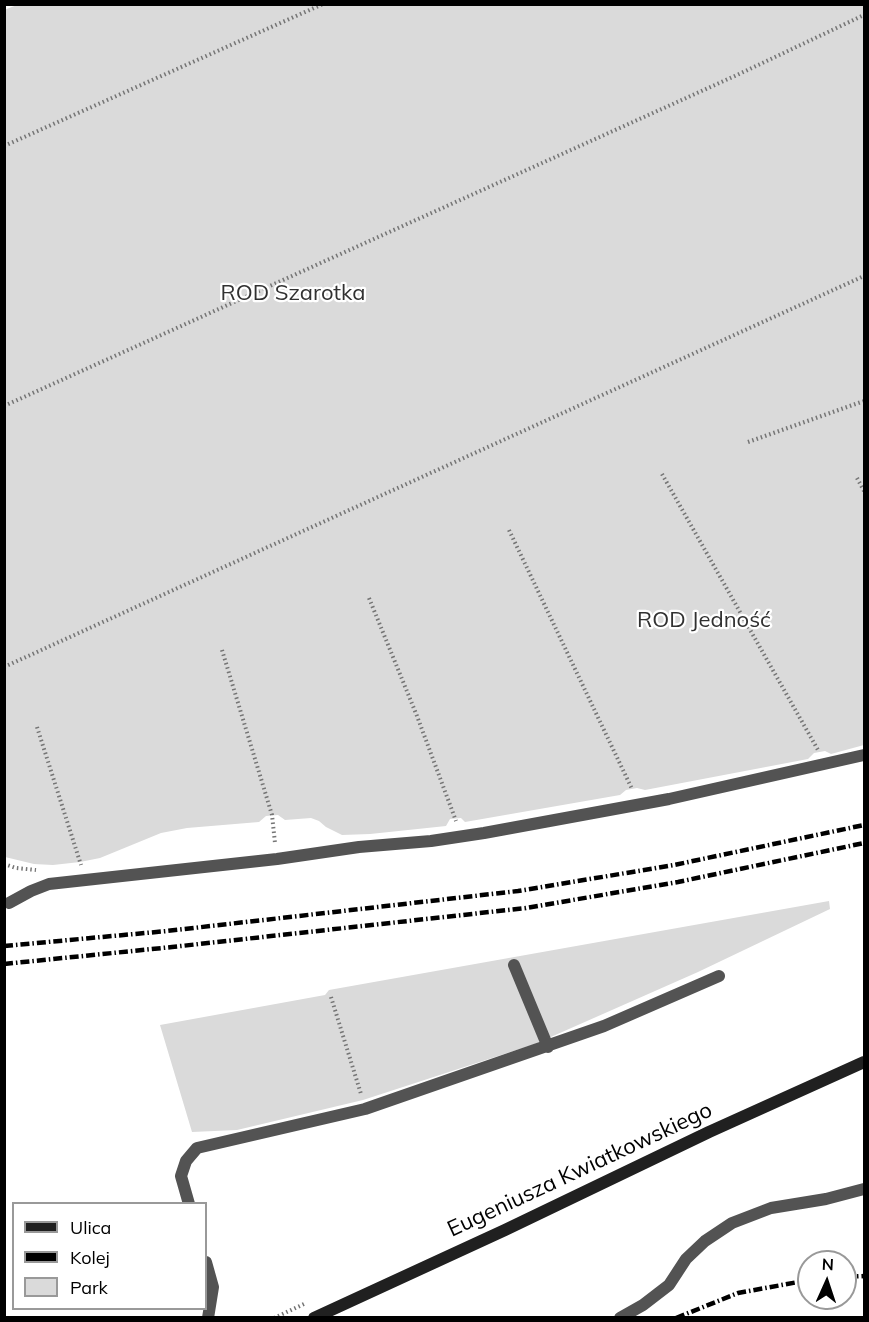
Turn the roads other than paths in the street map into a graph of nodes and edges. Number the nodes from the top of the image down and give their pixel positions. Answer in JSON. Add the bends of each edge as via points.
{"nodes":[{"id":1,"x":864,"y":755,"type":"edge"},
{"id":2,"x":9,"y":903,"type":"dead end"},
{"id":3,"x":514,"y":965,"type":"dead end"},
{"id":4,"x":719,"y":976,"type":"dead end"},
{"id":5,"x":548,"y":1047,"type":"junction"},
{"id":6,"x":864,"y":1062,"type":"edge"},
{"id":7,"x":864,"y":1189,"type":"edge"},
{"id":8,"x":189,"y":1202,"type":"edge"},
{"id":9,"x":207,"y":1266,"type":"edge"},
{"id":10,"x":208,"y":1317,"type":"edge"},
{"id":11,"x":314,"y":1317,"type":"edge"},
{"id":12,"x":620,"y":1317,"type":"edge"}],
"edges":[{"from":1,"to":2,"type":"lane","via":[[635,805],[458,836],[49,884]]},
{"from":3,"to":5,"type":"lane"},
{"from":4,"to":5,"type":"lane"},
{"from":5,"to":8,"type":"lane","via":[[365,1109],[197,1148],[186,1161],[182,1176]]},
{"from":6,"to":11,"type":"street","name":"Eugeniusza Kwiatkowskiego"},
{"from":7,"to":12,"type":"lane","via":[[771,1208],[732,1223],[705,1240],[686,1259],[669,1286]]},
{"from":9,"to":10,"type":"lane","via":[[213,1287]]}]}
